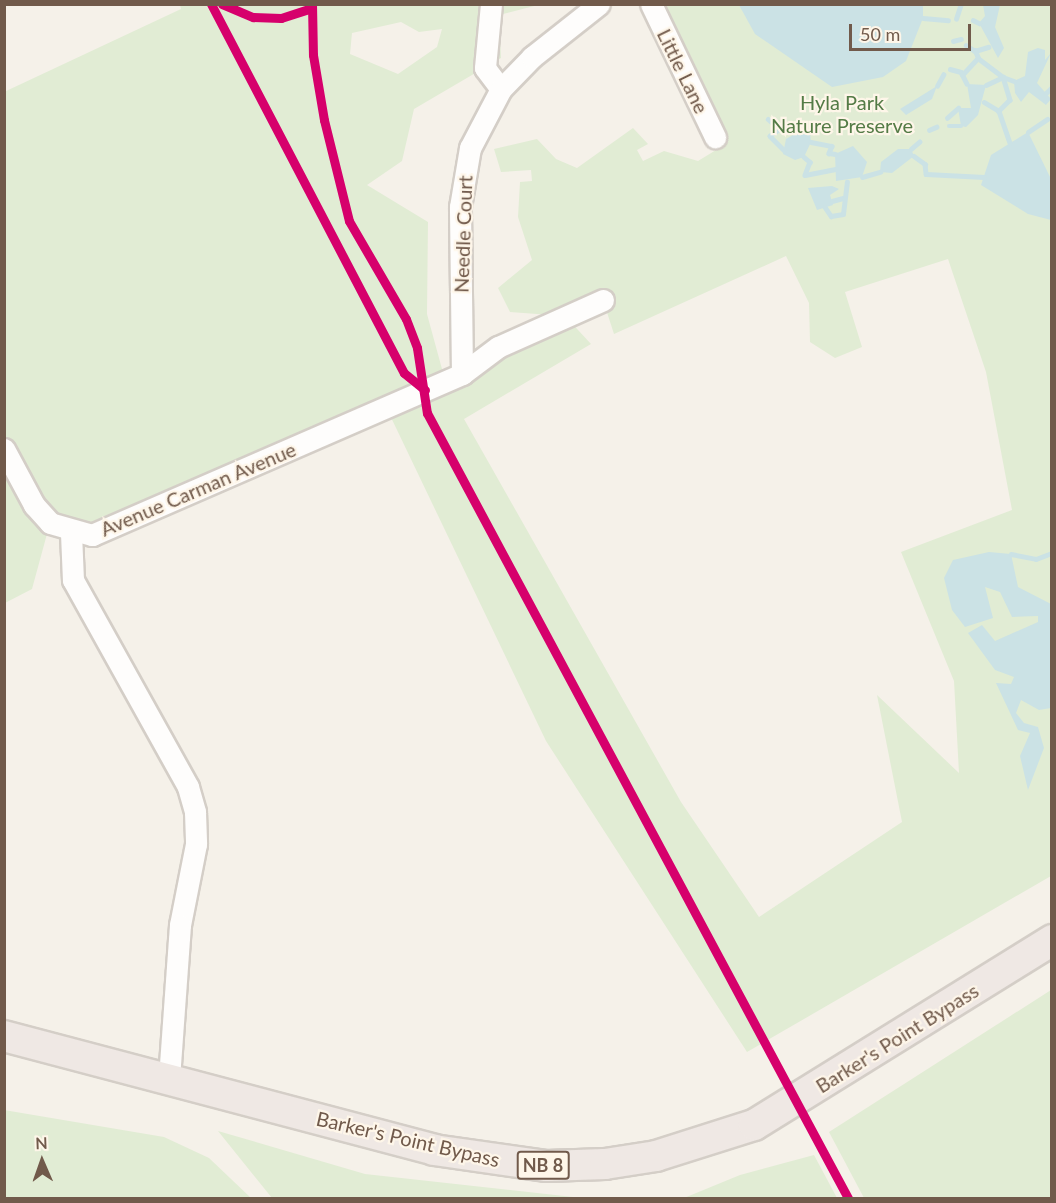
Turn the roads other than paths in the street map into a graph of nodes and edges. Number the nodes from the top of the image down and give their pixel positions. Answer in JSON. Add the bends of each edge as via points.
{"nodes":[{"id":1,"x":491,"y":4,"type":"edge"},
{"id":2,"x":599,"y":4,"type":"edge"},
{"id":3,"x":651,"y":4,"type":"edge"},
{"id":4,"x":501,"y":89,"type":"junction"},
{"id":5,"x":715,"y":137,"type":"dead end"},
{"id":6,"x":603,"y":300,"type":"dead end"},
{"id":7,"x":462,"y":374,"type":"junction"},
{"id":8,"x":4,"y":449,"type":"edge"},
{"id":9,"x":70,"y":533,"type":"junction"},
{"id":10,"x":1052,"y":940,"type":"edge"},
{"id":11,"x":4,"y":1036,"type":"edge"},
{"id":12,"x":169,"y":1079,"type":"junction"}],
"edges":[{"from":1,"to":4,"type":"street","via":[[485,68]]},
{"from":2,"to":4,"type":"street","name":"Needle Court","via":[[532,57]]},
{"from":3,"to":5,"type":"street","name":"Little Lane"},
{"from":4,"to":7,"type":"street","name":"Needle Court","via":[[470,148],[462,176]]},
{"from":6,"to":7,"type":"street","name":"Avenue Carman Avenue","via":[[498,347]]},
{"from":7,"to":9,"type":"street","name":"Avenue Carman Avenue","via":[[113,529]]},
{"from":8,"to":9,"type":"street","name":"Avenue Carman Avenue","via":[[34,505],[50,523]]},
{"from":9,"to":12,"type":"street","via":[[73,580],[188,787],[195,812],[196,844],[180,925]]},
{"from":10,"to":12,"type":"highway","name":"Barker's Point Bypass","number":"NB 8","via":[[772,1115],[709,1143],[656,1156],[547,1166],[492,1161]]},
{"from":11,"to":12,"type":"highway","name":"Barker's Point Bypass","number":"NB 8"}]}
